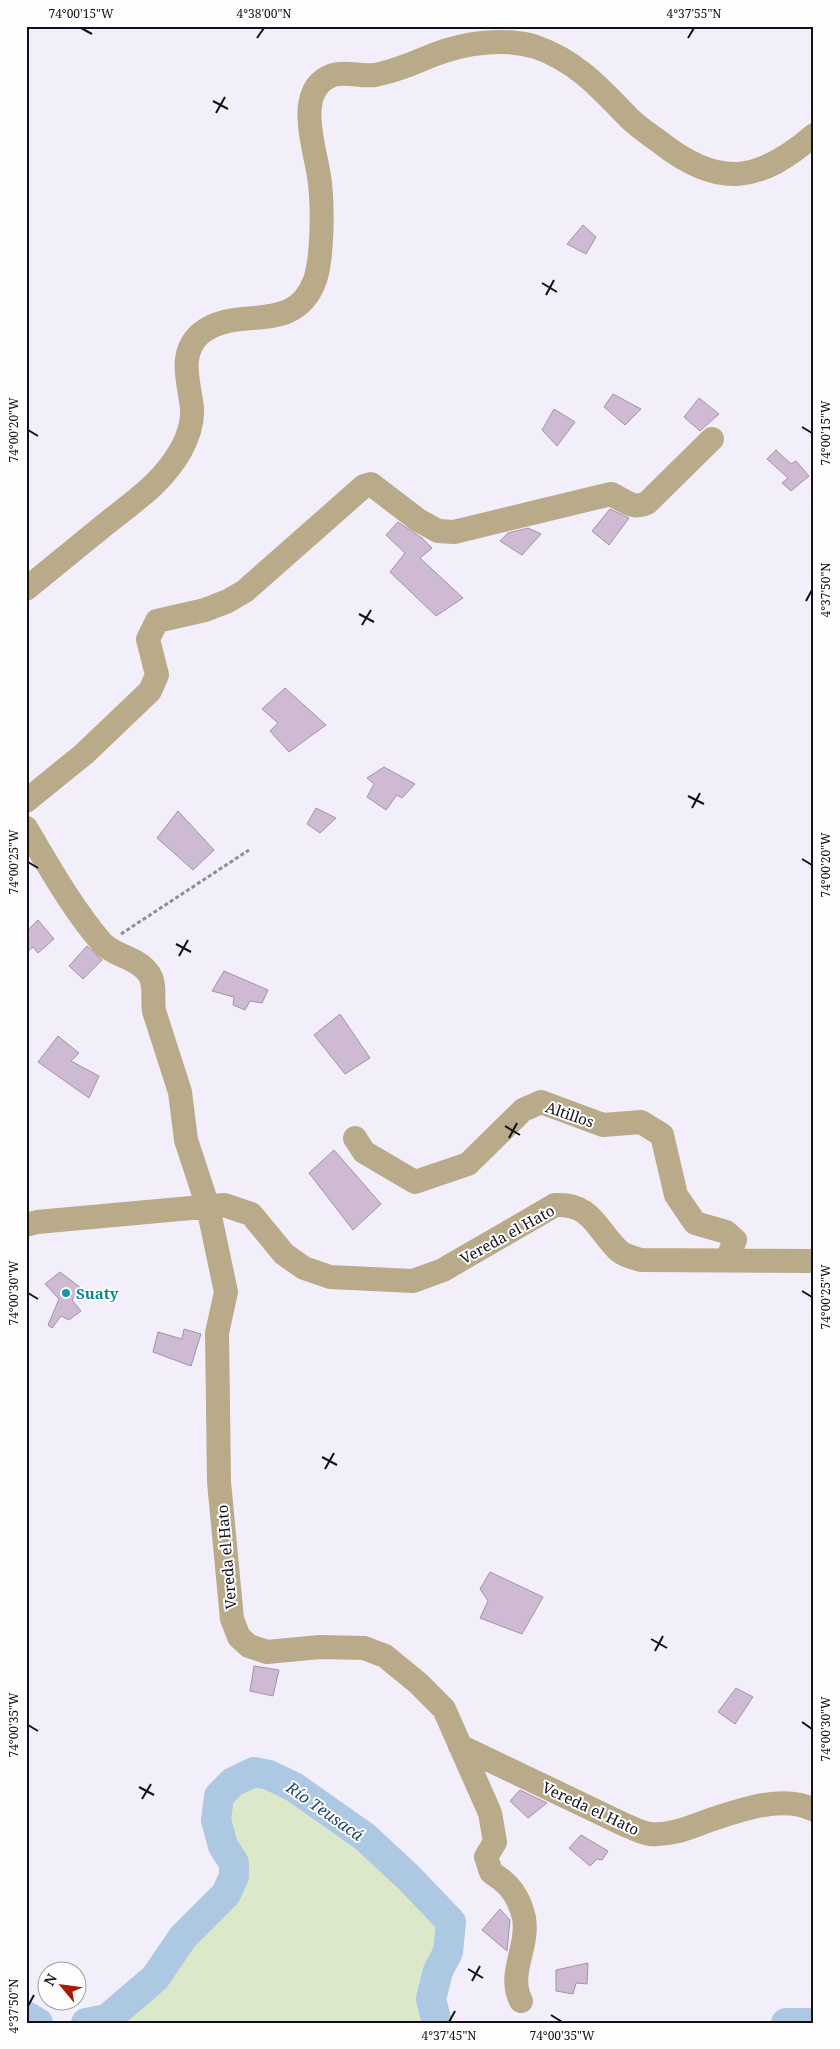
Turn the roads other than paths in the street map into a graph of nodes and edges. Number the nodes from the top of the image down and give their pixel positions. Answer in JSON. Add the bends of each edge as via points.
{"nodes":[{"id":1,"x":814,"y":135,"type":"edge"},
{"id":2,"x":712,"y":440,"type":"dead end"},
{"id":3,"x":26,"y":588,"type":"edge"},
{"id":4,"x":26,"y":801,"type":"edge"},
{"id":5,"x":26,"y":828,"type":"edge"},
{"id":6,"x":355,"y":1138,"type":"dead end"},
{"id":7,"x":208,"y":1207,"type":"junction"},
{"id":8,"x":26,"y":1225,"type":"edge"},
{"id":9,"x":727,"y":1260,"type":"junction"},
{"id":10,"x":814,"y":1261,"type":"edge"},
{"id":11,"x":460,"y":1746,"type":"junction"},
{"id":12,"x":814,"y":1810,"type":"edge"},
{"id":13,"x":522,"y":2001,"type":"dead end"}],
"edges":[{"from":1,"to":3,"type":"street","via":[[789,156],[753,172],[730,176],[708,170],[689,164],[674,154],[630,119],[602,88],[569,62],[534,47],[497,41],[436,53],[404,68],[380,74],[345,73],[324,80],[309,110],[309,134],[319,176],[321,240],[316,278],[309,292],[292,309],[282,313],[268,318],[233,319],[212,326],[198,336],[186,359],[191,430],[168,471]]},
{"from":2,"to":4,"type":"street","via":[[647,504],[640,507],[610,494],[454,532],[438,531],[371,484],[364,486],[245,590],[205,610],[157,621],[148,640],[156,675],[150,691],[84,754]]},
{"from":5,"to":7,"type":"street","name":"Vereda el Hato","via":[[68,898],[104,945],[143,966],[150,975],[154,986],[154,1011],[180,1092],[186,1140]]},
{"from":6,"to":9,"type":"street","name":"Altillos","via":[[364,1152],[415,1182],[468,1164],[523,1110],[541,1102],[603,1126],[640,1122],[662,1135],[676,1195],[695,1223],[726,1232],[735,1240]]},
{"from":7,"to":8,"type":"street","name":"Vereda el Hato"},
{"from":7,"to":9,"type":"street","name":"Vereda el Hato","via":[[230,1206],[251,1214],[284,1254],[304,1268],[330,1277],[414,1281],[443,1270],[555,1205],[570,1204],[582,1209],[621,1252],[641,1260]]},
{"from":7,"to":11,"type":"street","name":"Vereda el Hato","via":[[226,1292],[217,1333],[219,1482],[232,1619],[239,1637],[249,1646],[267,1652],[320,1647],[373,1650],[418,1683],[444,1709]]},
{"from":9,"to":10,"type":"street","name":"Vereda el Hato"},
{"from":11,"to":12,"type":"street","name":"Vereda el Hato","via":[[650,1834],[678,1832],[712,1819],[778,1802]]},
{"from":11,"to":13,"type":"street","name":"Vereda el Hato","via":[[490,1813],[495,1842],[486,1857],[491,1871],[513,1892],[524,1920],[524,1944],[515,1977],[517,1993]]}]}
